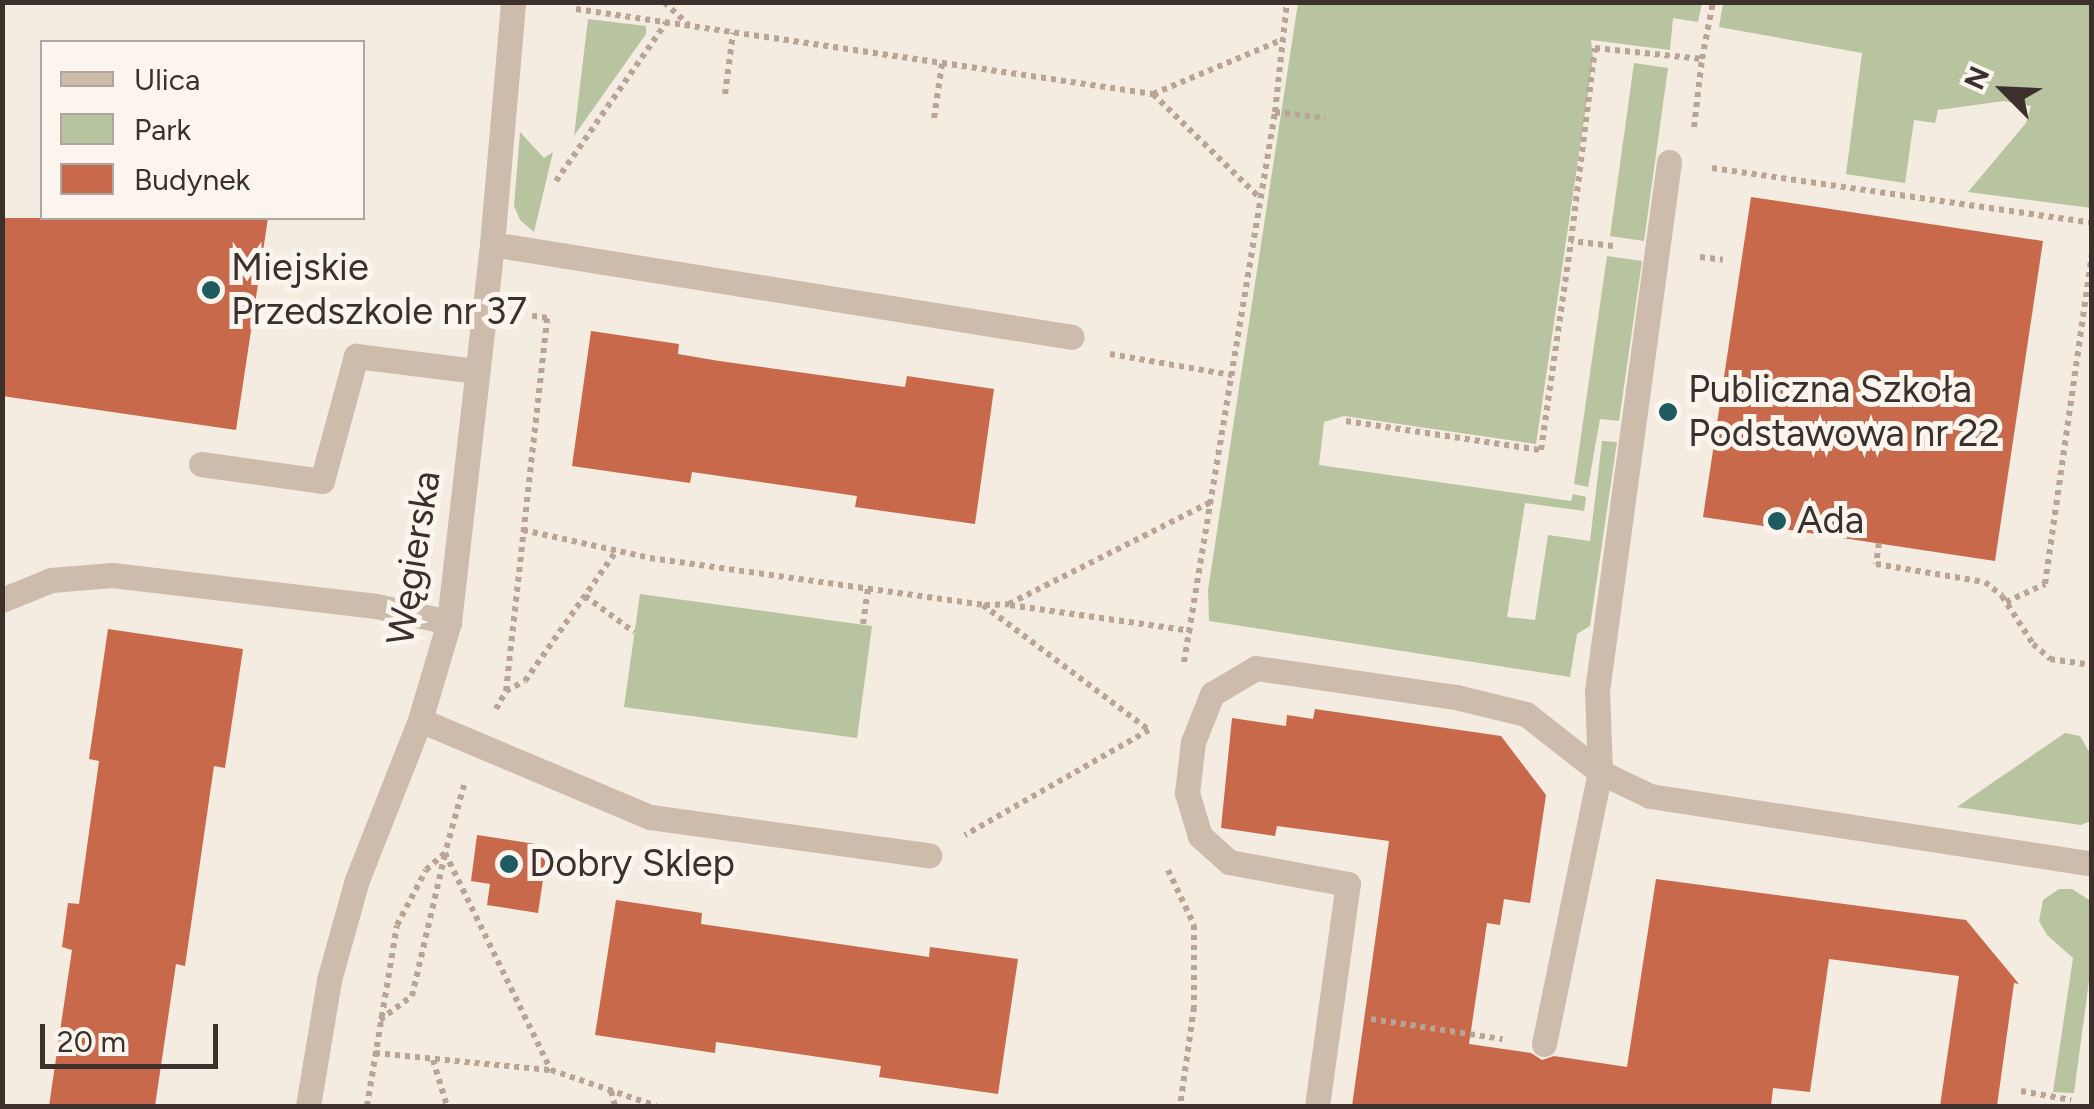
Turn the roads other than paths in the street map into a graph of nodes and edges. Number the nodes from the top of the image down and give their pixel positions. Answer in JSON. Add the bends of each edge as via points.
{"nodes":[{"id":1,"x":513,"y":2,"type":"edge"},
{"id":2,"x":1679,"y":163,"type":"road end"},
{"id":3,"x":492,"y":244,"type":"junction"},
{"id":4,"x":1072,"y":337,"type":"dead end"},
{"id":5,"x":477,"y":371,"type":"junction"},
{"id":6,"x":201,"y":464,"type":"dead end"},
{"id":7,"x":2,"y":600,"type":"edge"},
{"id":8,"x":449,"y":622,"type":"junction"},
{"id":9,"x":420,"y":720,"type":"junction"},
{"id":10,"x":1600,"y":772,"type":"junction"},
{"id":11,"x":929,"y":855,"type":"road end"},
{"id":12,"x":2092,"y":864,"type":"edge"},
{"id":13,"x":1544,"y":1044,"type":"road end"},
{"id":14,"x":308,"y":1106,"type":"edge"},
{"id":15,"x":1317,"y":1106,"type":"edge"}],
"edges":[{"from":1,"to":3,"type":"street","name":"Węgierska"},
{"from":2,"to":10,"type":"street","via":[[1598,691]]},
{"from":3,"to":4,"type":"street"},
{"from":3,"to":5,"type":"street","name":"Węgierska"},
{"from":5,"to":6,"type":"street","via":[[356,356],[322,481]]},
{"from":5,"to":8,"type":"street","name":"Węgierska"},
{"from":7,"to":8,"type":"street","via":[[51,580],[112,575],[376,606]]},
{"from":8,"to":9,"type":"street","name":"Węgierska"},
{"from":9,"to":11,"type":"street","via":[[650,817]]},
{"from":9,"to":14,"type":"street","name":"Węgierska","via":[[357,880],[329,980]]},
{"from":10,"to":12,"type":"street","via":[[1650,796]]},
{"from":10,"to":13,"type":"street"},
{"from":10,"to":15,"type":"street","via":[[1526,714],[1456,697],[1256,668],[1212,694],[1193,742],[1187,794],[1200,836],[1230,862],[1348,884]]}]}
